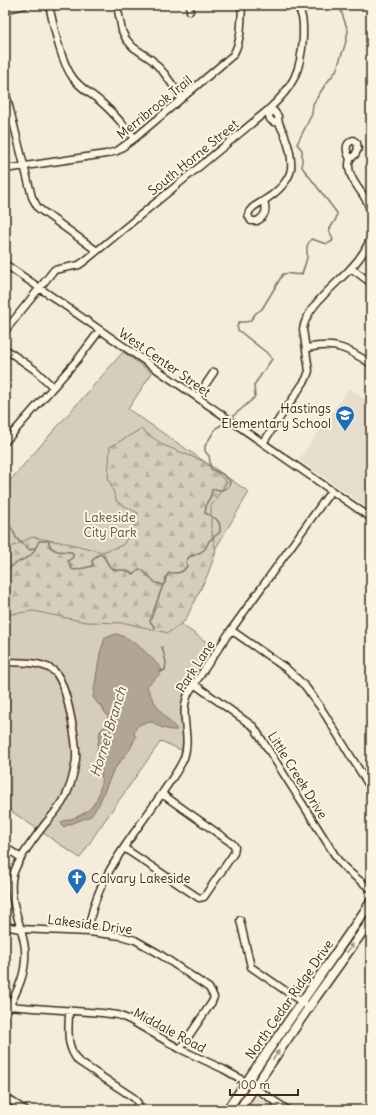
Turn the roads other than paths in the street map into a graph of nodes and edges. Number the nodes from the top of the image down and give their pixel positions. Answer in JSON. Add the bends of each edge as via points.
{"nodes":[{"id":1,"x":25,"y":5,"type":"edge"},
{"id":2,"x":49,"y":5,"type":"edge"},
{"id":3,"x":117,"y":5,"type":"edge"},
{"id":4,"x":242,"y":5,"type":"edge"},
{"id":5,"x":297,"y":5,"type":"edge"},
{"id":6,"x":5,"y":10,"type":"edge"},
{"id":7,"x":5,"y":90,"type":"edge"},
{"id":8,"x":182,"y":98,"type":"junction"},
{"id":9,"x":269,"y":111,"type":"junction"},
{"id":10,"x":135,"y":138,"type":"junction"},
{"id":11,"x":350,"y":159,"type":"dead end"},
{"id":12,"x":23,"y":167,"type":"junction"},
{"id":13,"x":5,"y":168,"type":"edge"},
{"id":14,"x":264,"y":201,"type":"junction"},
{"id":15,"x":371,"y":215,"type":"edge"},
{"id":16,"x":371,"y":237,"type":"edge"},
{"id":17,"x":97,"y":251,"type":"junction"},
{"id":18,"x":5,"y":264,"type":"edge"},
{"id":19,"x":351,"y":268,"type":"junction"},
{"id":20,"x":371,"y":283,"type":"edge"},
{"id":21,"x":40,"y":288,"type":"junction"},
{"id":22,"x":100,"y":330,"type":"junction"},
{"id":23,"x":5,"y":331,"type":"edge"},
{"id":24,"x":307,"y":348,"type":"junction"},
{"id":25,"x":5,"y":349,"type":"edge"},
{"id":26,"x":371,"y":364,"type":"edge"},
{"id":27,"x":214,"y":372,"type":"dead end"},
{"id":28,"x":53,"y":388,"type":"junction"},
{"id":29,"x":197,"y":397,"type":"junction"},
{"id":30,"x":5,"y":442,"type":"edge"},
{"id":31,"x":263,"y":443,"type":"junction"},
{"id":32,"x":331,"y":491,"type":"junction"},
{"id":33,"x":371,"y":518,"type":"edge"},
{"id":34,"x":231,"y":630,"type":"junction"},
{"id":35,"x":5,"y":662,"type":"edge"},
{"id":36,"x":194,"y":684,"type":"junction"},
{"id":37,"x":371,"y":789,"type":"edge"},
{"id":38,"x":162,"y":794,"type":"junction"},
{"id":39,"x":5,"y":847,"type":"edge"},
{"id":40,"x":124,"y":848,"type":"junction"},
{"id":41,"x":21,"y":858,"type":"junction"},
{"id":42,"x":371,"y":889,"type":"edge"},
{"id":43,"x":371,"y":902,"type":"edge"},
{"id":44,"x":240,"y":920,"type":"dead end"},
{"id":45,"x":371,"y":920,"type":"edge"},
{"id":46,"x":5,"y":926,"type":"edge"},
{"id":47,"x":20,"y":929,"type":"junction"},
{"id":48,"x":89,"y":932,"type":"junction"},
{"id":49,"x":301,"y":1002,"type":"junction"},
{"id":50,"x":7,"y":1006,"type":"edge"},
{"id":51,"x":309,"y":1008,"type":"junction"},
{"id":52,"x":69,"y":1010,"type":"junction"},
{"id":53,"x":5,"y":1015,"type":"edge"},
{"id":54,"x":180,"y":1049,"type":"junction"},
{"id":55,"x":246,"y":1082,"type":"junction"},
{"id":56,"x":255,"y":1088,"type":"junction"},
{"id":57,"x":5,"y":1096,"type":"edge"},
{"id":58,"x":25,"y":1110,"type":"edge"},
{"id":59,"x":137,"y":1110,"type":"edge"},
{"id":60,"x":227,"y":1110,"type":"edge"},
{"id":61,"x":239,"y":1110,"type":"edge"},
{"id":62,"x":288,"y":1110,"type":"edge"}],
"edges":[{"from":1,"to":6,"type":"street"},
{"from":2,"to":10,"type":"street","via":[[55,35],[73,78],[114,114]]},
{"from":3,"to":8,"type":"street","via":[[126,39],[152,60]]},
{"from":4,"to":8,"type":"street","name":"Merribrook Trail","via":[[238,47],[233,55]]},
{"from":5,"to":9,"type":"street","name":"South Horne Street","via":[[304,22],[299,67],[296,76]]},
{"from":7,"to":12,"type":"street"},
{"from":8,"to":10,"type":"street","name":"Merribrook Trail"},
{"from":9,"to":14,"type":"street","via":[[271,120],[277,122],[285,135],[291,171],[285,184]]},
{"from":9,"to":17,"type":"street","name":"South Horne Street"},
{"from":10,"to":12,"type":"street","name":"Merribrook Trail","via":[[117,151],[106,154]]},
{"from":11,"to":15,"type":"street","via":[[349,170],[352,179],[366,200]]},
{"from":12,"to":13,"type":"street","name":"Merribrook Trail"},
{"from":12,"to":17,"type":"street","via":[[38,208]]},
{"from":14,"to":14,"type":"street","via":[[265,213],[260,220],[251,220],[249,212],[255,205]]},
{"from":16,"to":19,"type":"street"},
{"from":17,"to":21,"type":"street","name":"South Horne Street","via":[[79,265],[54,270]]},
{"from":18,"to":21,"type":"street","name":"West Center Street"},
{"from":19,"to":20,"type":"street"},
{"from":19,"to":24,"type":"street","via":[[311,310],[303,329]]},
{"from":21,"to":22,"type":"street","name":"West Center Street"},
{"from":21,"to":23,"type":"street","name":"South Horne Street"},
{"from":22,"to":28,"type":"street"},
{"from":22,"to":29,"type":"street","name":"West Center Street"},
{"from":24,"to":26,"type":"street","via":[[334,345],[353,351]]},
{"from":24,"to":31,"type":"street","via":[[310,371]]},
{"from":25,"to":28,"type":"street","via":[[35,370]]},
{"from":27,"to":29,"type":"street"},
{"from":28,"to":30,"type":"street"},
{"from":29,"to":31,"type":"street","name":"West Center Street"},
{"from":31,"to":32,"type":"street","name":"West Center Street"},
{"from":32,"to":33,"type":"street","name":"West Center Street"},
{"from":32,"to":34,"type":"street","name":"Park Lane"},
{"from":34,"to":36,"type":"street","name":"Park Lane"},
{"from":34,"to":37,"type":"street","via":[[287,669],[305,686]]},
{"from":35,"to":41,"type":"street","via":[[45,666],[55,672],[67,699],[75,740],[76,758],[67,793]]},
{"from":36,"to":38,"type":"street","name":"Park Lane","via":[[184,704],[185,754]]},
{"from":36,"to":42,"type":"street","name":"Little Creek Drive","via":[[254,727],[338,860],[353,876]]},
{"from":38,"to":40,"type":"street","name":"Park Lane"},
{"from":38,"to":40,"type":"street","via":[[233,844],[234,853],[219,876],[204,897],[198,898]]},
{"from":39,"to":41,"type":"street"},
{"from":40,"to":48,"type":"street","name":"Park Lane","via":[[93,904]]},
{"from":41,"to":47,"type":"street","via":[[12,883]]},
{"from":43,"to":49,"type":"main road","name":"North Cedar Ridge Drive"},
{"from":44,"to":49,"type":"street","via":[[251,967]]},
{"from":51,"to":45,"type":"main road","name":"North Cedar Ridge Drive","one_way":true},
{"from":46,"to":47,"type":"street","name":"Lakeside Drive"},
{"from":47,"to":48,"type":"street","name":"Lakeside Drive"},
{"from":47,"to":50,"type":"street","via":[[25,949],[23,976]]},
{"from":48,"to":54,"type":"street","name":"Lakeside Drive","via":[[136,940],[210,988],[214,997],[212,1002]]},
{"from":49,"to":51,"type":"street"},
{"from":49,"to":55,"type":"main road","name":"North Cedar Ridge Drive"},
{"from":50,"to":52,"type":"street","name":"Middale Road"},
{"from":50,"to":53,"type":"street"},
{"from":56,"to":51,"type":"main road","name":"North Cedar Ridge Drive","one_way":true},
{"from":52,"to":54,"type":"street","name":"Middale Road","via":[[118,1015]]},
{"from":52,"to":59,"type":"street","via":[[69,1044],[72,1053],[78,1061],[134,1098],[138,1103]]},
{"from":54,"to":55,"type":"street","name":"Middale Road"},
{"from":55,"to":56,"type":"street","name":"Middale Road"},
{"from":55,"to":60,"type":"main road","name":"North Cedar Ridge Drive"},
{"from":56,"to":61,"type":"main road","name":"North Cedar Ridge Drive"},
{"from":56,"to":62,"type":"street","name":"Middale Road"},
{"from":57,"to":58,"type":"street"}]}
